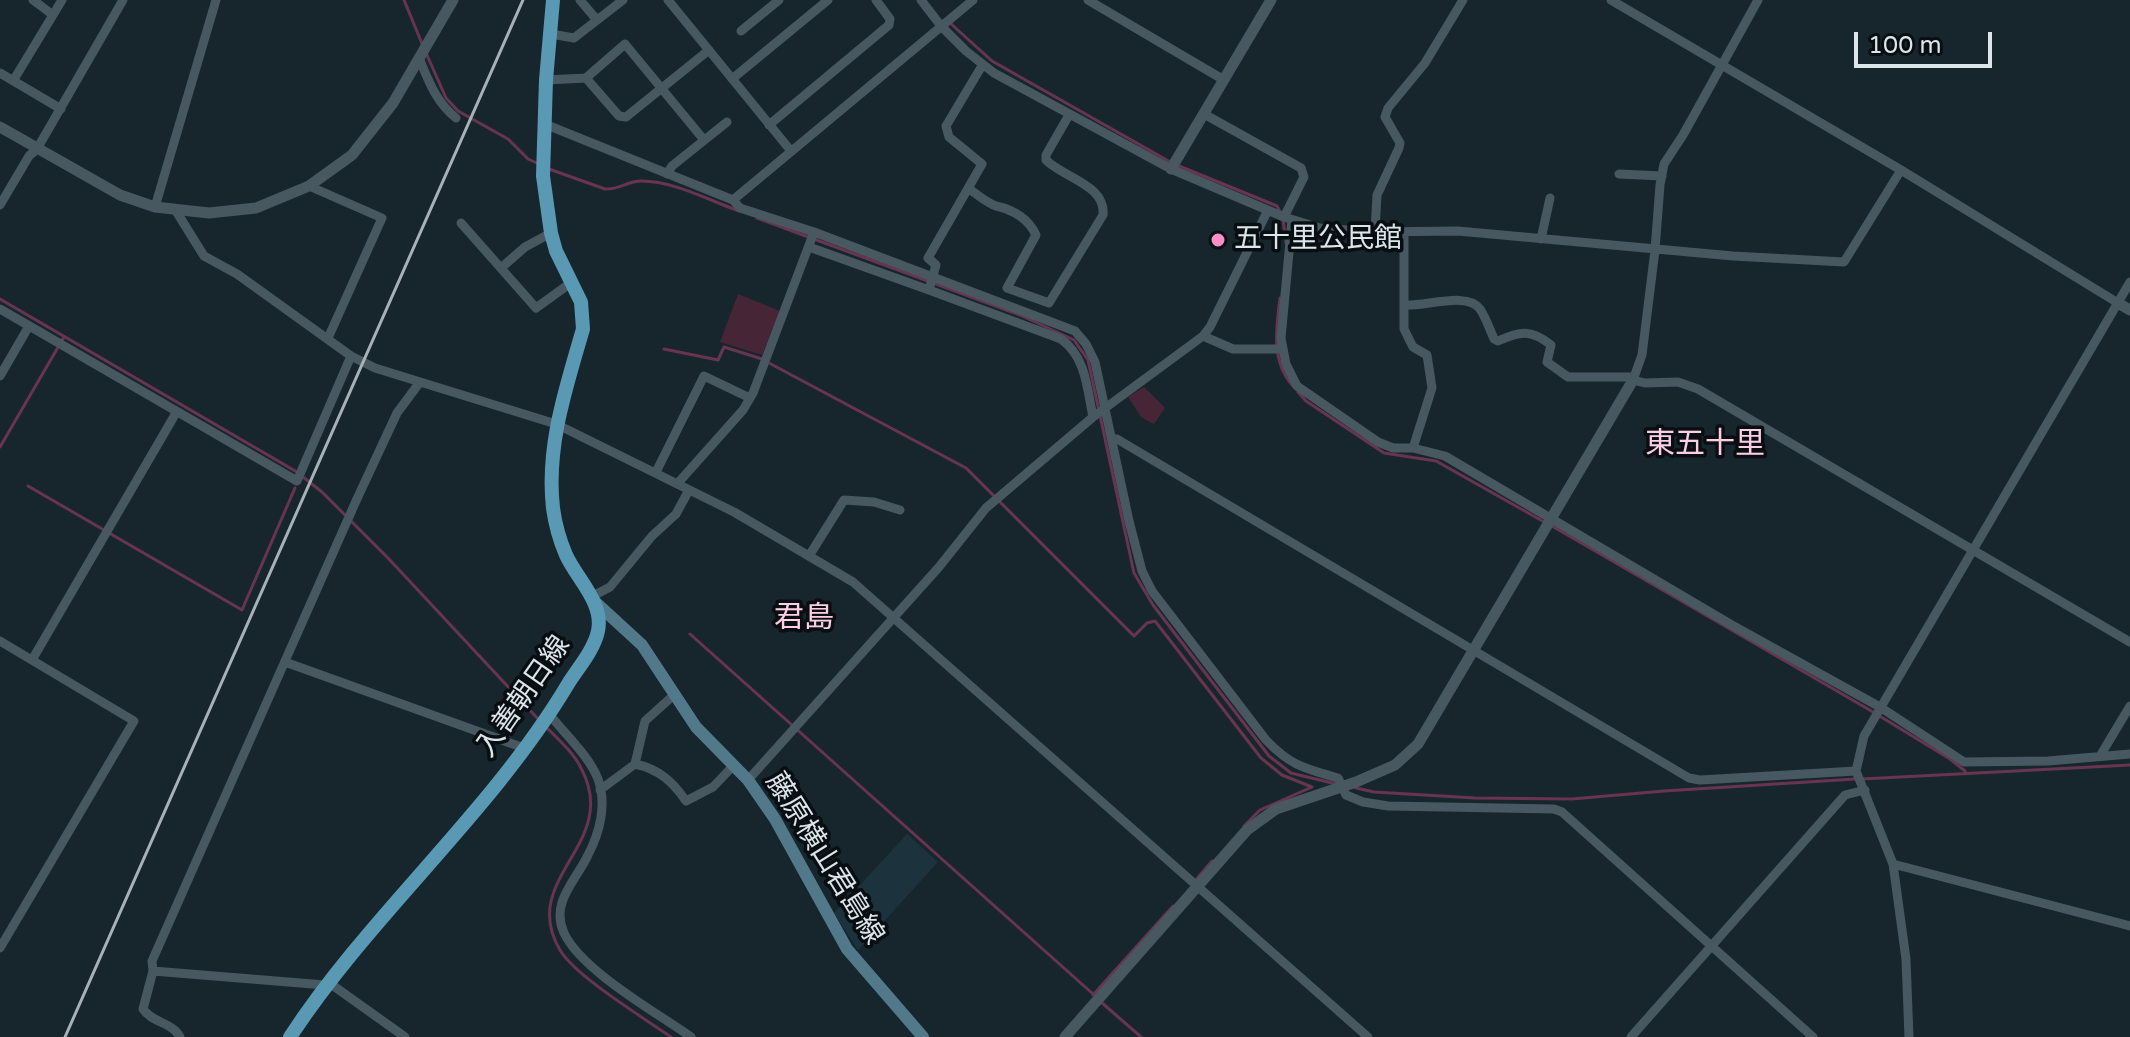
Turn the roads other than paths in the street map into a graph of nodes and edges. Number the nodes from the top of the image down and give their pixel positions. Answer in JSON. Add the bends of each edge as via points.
{"nodes":[{"id":1,"x":33,"y":0,"type":"edge"},
{"id":2,"x":62,"y":0,"type":"edge"},
{"id":3,"x":123,"y":0,"type":"edge"},
{"id":4,"x":216,"y":0,"type":"edge"},
{"id":5,"x":453,"y":0,"type":"edge"},
{"id":6,"x":553,"y":0,"type":"edge"},
{"id":7,"x":580,"y":0,"type":"edge"},
{"id":8,"x":623,"y":0,"type":"edge"},
{"id":9,"x":668,"y":0,"type":"edge"},
{"id":10,"x":779,"y":0,"type":"edge"},
{"id":11,"x":828,"y":0,"type":"edge"},
{"id":12,"x":876,"y":0,"type":"edge"},
{"id":13,"x":921,"y":0,"type":"edge"},
{"id":14,"x":973,"y":0,"type":"edge"},
{"id":15,"x":1088,"y":0,"type":"edge"},
{"id":16,"x":1271,"y":0,"type":"edge"},
{"id":17,"x":1463,"y":0,"type":"edge"},
{"id":18,"x":1611,"y":0,"type":"edge"},
{"id":19,"x":1758,"y":0,"type":"edge"},
{"id":20,"x":53,"y":15,"type":"junction"},
{"id":21,"x":597,"y":20,"type":"junction"},
{"id":22,"x":941,"y":26,"type":"junction"},
{"id":23,"x":741,"y":31,"type":"dead end"},
{"id":24,"x":551,"y":34,"type":"junction"},
{"id":25,"x":709,"y":50,"type":"junction"},
{"id":26,"x":419,"y":58,"type":"junction"},
{"id":27,"x":983,"y":64,"type":"junction"},
{"id":28,"x":1721,"y":64,"type":"junction"},
{"id":29,"x":0,"y":73,"type":"edge"},
{"id":30,"x":586,"y":78,"type":"junction"},
{"id":31,"x":732,"y":79,"type":"junction"},
{"id":32,"x":546,"y":80,"type":"junction"},
{"id":33,"x":1224,"y":80,"type":"junction"},
{"id":34,"x":13,"y":81,"type":"junction"},
{"id":35,"x":662,"y":89,"type":"junction"},
{"id":36,"x":61,"y":109,"type":"junction"},
{"id":37,"x":1204,"y":114,"type":"junction"},
{"id":38,"x":1069,"y":115,"type":"junction"},
{"id":39,"x":456,"y":118,"type":"dead end"},
{"id":40,"x":727,"y":122,"type":"dead end"},
{"id":41,"x":547,"y":125,"type":"junction"},
{"id":42,"x":769,"y":125,"type":"junction"},
{"id":43,"x":0,"y":127,"type":"edge"},
{"id":44,"x":704,"y":140,"type":"junction"},
{"id":45,"x":37,"y":149,"type":"junction"},
{"id":46,"x":791,"y":151,"type":"junction"},
{"id":47,"x":1171,"y":169,"type":"junction"},
{"id":48,"x":1901,"y":170,"type":"junction"},
{"id":49,"x":667,"y":174,"type":"junction"},
{"id":50,"x":1619,"y":174,"type":"dead end"},
{"id":51,"x":1662,"y":176,"type":"junction"},
{"id":52,"x":309,"y":186,"type":"junction"},
{"id":53,"x":969,"y":189,"type":"junction"},
{"id":54,"x":1550,"y":198,"type":"dead end"},
{"id":55,"x":733,"y":200,"type":"junction"},
{"id":56,"x":0,"y":205,"type":"edge"},
{"id":57,"x":155,"y":207,"type":"junction"},
{"id":58,"x":1268,"y":210,"type":"junction"},
{"id":59,"x":176,"y":211,"type":"junction"},
{"id":60,"x":1288,"y":218,"type":"junction"},
{"id":61,"x":461,"y":223,"type":"dead end"},
{"id":62,"x":814,"y":232,"type":"junction"},
{"id":63,"x":1375,"y":232,"type":"junction"},
{"id":64,"x":1404,"y":232,"type":"junction"},
{"id":65,"x":551,"y":233,"type":"junction"},
{"id":66,"x":1541,"y":239,"type":"junction"},
{"id":67,"x":809,"y":247,"type":"junction"},
{"id":68,"x":1655,"y":250,"type":"junction"},
{"id":69,"x":501,"y":268,"type":"junction"},
{"id":70,"x":934,"y":276,"type":"junction"},
{"id":71,"x":572,"y":282,"type":"junction"},
{"id":72,"x":2130,"y":282,"type":"edge"},
{"id":73,"x":929,"y":290,"type":"junction"},
{"id":74,"x":2118,"y":303,"type":"junction"},
{"id":75,"x":1404,"y":305,"type":"junction"},
{"id":76,"x":0,"y":309,"type":"edge"},
{"id":77,"x":2130,"y":310,"type":"edge"},
{"id":78,"x":29,"y":326,"type":"junction"},
{"id":79,"x":1203,"y":336,"type":"junction"},
{"id":80,"x":328,"y":338,"type":"junction"},
{"id":81,"x":1282,"y":349,"type":"junction"},
{"id":82,"x":351,"y":356,"type":"junction"},
{"id":83,"x":0,"y":376,"type":"edge"},
{"id":84,"x":1633,"y":378,"type":"junction"},
{"id":85,"x":420,"y":382,"type":"junction"},
{"id":86,"x":750,"y":398,"type":"junction"},
{"id":87,"x":1106,"y":409,"type":"junction"},
{"id":88,"x":176,"y":413,"type":"junction"},
{"id":89,"x":1093,"y":417,"type":"junction"},
{"id":90,"x":556,"y":424,"type":"junction"},
{"id":91,"x":1113,"y":439,"type":"junction"},
{"id":92,"x":1413,"y":448,"type":"junction"},
{"id":93,"x":656,"y":472,"type":"junction"},
{"id":94,"x":678,"y":483,"type":"junction"},
{"id":95,"x":689,"y":490,"type":"junction"},
{"id":96,"x":900,"y":510,"type":"dead end"},
{"id":97,"x":1551,"y":517,"type":"junction"},
{"id":98,"x":1975,"y":551,"type":"junction"},
{"id":99,"x":809,"y":556,"type":"junction"},
{"id":100,"x":591,"y":597,"type":"junction"},
{"id":101,"x":894,"y":616,"type":"junction"},
{"id":102,"x":0,"y":641,"type":"edge"},
{"id":103,"x":2130,"y":642,"type":"edge"},
{"id":104,"x":1472,"y":652,"type":"junction"},
{"id":105,"x":32,"y":660,"type":"junction"},
{"id":106,"x":285,"y":662,"type":"junction"},
{"id":107,"x":675,"y":694,"type":"junction"},
{"id":108,"x":2130,"y":706,"type":"edge"},
{"id":109,"x":1880,"y":707,"type":"junction"},
{"id":110,"x":550,"y":715,"type":"junction"},
{"id":111,"x":524,"y":748,"type":"junction"},
{"id":112,"x":2130,"y":754,"type":"edge"},
{"id":113,"x":2100,"y":756,"type":"junction"},
{"id":114,"x":635,"y":764,"type":"junction"},
{"id":115,"x":734,"y":765,"type":"junction"},
{"id":116,"x":1856,"y":771,"type":"junction"},
{"id":117,"x":748,"y":780,"type":"junction"},
{"id":118,"x":1341,"y":787,"type":"junction"},
{"id":119,"x":600,"y":790,"type":"junction"},
{"id":120,"x":1865,"y":790,"type":"junction"},
{"id":121,"x":1893,"y":864,"type":"junction"},
{"id":122,"x":1198,"y":886,"type":"junction"},
{"id":123,"x":2130,"y":926,"type":"edge"},
{"id":124,"x":1711,"y":947,"type":"junction"},
{"id":125,"x":0,"y":948,"type":"edge"},
{"id":126,"x":153,"y":971,"type":"junction"},
{"id":127,"x":327,"y":984,"type":"junction"},
{"id":128,"x":180,"y":1037,"type":"edge"},
{"id":129,"x":290,"y":1037,"type":"edge"},
{"id":130,"x":405,"y":1037,"type":"edge"},
{"id":131,"x":691,"y":1037,"type":"edge"},
{"id":132,"x":923,"y":1037,"type":"edge"},
{"id":133,"x":1065,"y":1037,"type":"edge"},
{"id":134,"x":1368,"y":1037,"type":"edge"},
{"id":135,"x":1631,"y":1037,"type":"edge"},
{"id":136,"x":1813,"y":1037,"type":"edge"},
{"id":137,"x":1909,"y":1037,"type":"edge"}],
"edges":[{"from":1,"to":20,"type":"street"},
{"from":2,"to":20,"type":"street"},
{"from":3,"to":36,"type":"street"},
{"from":4,"to":57,"type":"street"},
{"from":5,"to":26,"type":"street"},
{"from":6,"to":24,"type":"main road","name":"入善朝日線"},
{"from":7,"to":21,"type":"street"},
{"from":8,"to":21,"type":"street"},
{"from":9,"to":25,"type":"street"},
{"from":10,"to":23,"type":"street"},
{"from":11,"to":31,"type":"street"},
{"from":12,"to":42,"type":"street","via":[[889,25]]},
{"from":13,"to":22,"type":"street"},
{"from":14,"to":22,"type":"street"},
{"from":15,"to":33,"type":"street"},
{"from":16,"to":33,"type":"street"},
{"from":17,"to":63,"type":"street","via":[[1425,63],[1388,108],[1385,117],[1400,143],[1377,195]]},
{"from":18,"to":28,"type":"street"},
{"from":19,"to":28,"type":"street"},
{"from":20,"to":34,"type":"street"},
{"from":21,"to":24,"type":"street","via":[[574,38]]},
{"from":22,"to":27,"type":"street"},
{"from":22,"to":46,"type":"street"},
{"from":24,"to":32,"type":"main road","name":"入善朝日線"},
{"from":25,"to":31,"type":"street"},
{"from":25,"to":35,"type":"street"},
{"from":26,"to":39,"type":"street","via":[[436,97]]},
{"from":26,"to":52,"type":"street","via":[[393,103],[352,155]]},
{"from":27,"to":38,"type":"street"},
{"from":27,"to":53,"type":"street","via":[[946,126],[949,137],[982,164]]},
{"from":28,"to":48,"type":"street"},
{"from":28,"to":51,"type":"street"},
{"from":29,"to":34,"type":"street"},
{"from":30,"to":32,"type":"street"},
{"from":30,"to":35,"type":"street","via":[[619,116],[626,117]]},
{"from":30,"to":35,"type":"street","via":[[625,44]]},
{"from":31,"to":42,"type":"street"},
{"from":32,"to":41,"type":"main road","name":"入善朝日線"},
{"from":33,"to":37,"type":"street"},
{"from":34,"to":36,"type":"street"},
{"from":35,"to":44,"type":"street"},
{"from":36,"to":45,"type":"street"},
{"from":37,"to":47,"type":"street"},
{"from":37,"to":60,"type":"street","via":[[1301,168],[1304,177]]},
{"from":38,"to":47,"type":"street"},
{"from":38,"to":53,"type":"street","via":[[1046,160],[1096,192],[1104,206],[1049,303],[1007,288],[1035,231],[1021,215]]},
{"from":40,"to":44,"type":"street"},
{"from":41,"to":49,"type":"street"},
{"from":41,"to":65,"type":"main road","name":"入善朝日線","via":[[543,176]]},
{"from":42,"to":46,"type":"street"},
{"from":43,"to":45,"type":"street"},
{"from":44,"to":49,"type":"street"},
{"from":45,"to":56,"type":"street"},
{"from":45,"to":57,"type":"street","via":[[120,195]]},
{"from":46,"to":55,"type":"street"},
{"from":47,"to":58,"type":"street"},
{"from":48,"to":68,"type":"street","via":[[1844,262]]},
{"from":48,"to":74,"type":"street"},
{"from":49,"to":55,"type":"street"},
{"from":50,"to":51,"type":"street"},
{"from":51,"to":68,"type":"street"},
{"from":52,"to":59,"type":"street","via":[[256,208]]},
{"from":52,"to":80,"type":"street","via":[[382,218]]},
{"from":53,"to":70,"type":"street","via":[[928,258],[936,265]]},
{"from":54,"to":66,"type":"street"},
{"from":55,"to":62,"type":"street","via":[[740,208]]},
{"from":57,"to":59,"type":"street"},
{"from":58,"to":60,"type":"street"},
{"from":58,"to":79,"type":"street"},
{"from":59,"to":80,"type":"street","via":[[204,256]]},
{"from":60,"to":63,"type":"street","via":[[1320,228]]},
{"from":60,"to":81,"type":"street"},
{"from":61,"to":69,"type":"street"},
{"from":62,"to":67,"type":"street"},
{"from":62,"to":70,"type":"street"},
{"from":63,"to":64,"type":"street"},
{"from":64,"to":66,"type":"street"},
{"from":64,"to":75,"type":"street"},
{"from":65,"to":69,"type":"street"},
{"from":65,"to":71,"type":"main road","name":"入善朝日線"},
{"from":66,"to":68,"type":"street"},
{"from":67,"to":73,"type":"street"},
{"from":67,"to":86,"type":"street"},
{"from":68,"to":84,"type":"street","via":[[1642,355]]},
{"from":69,"to":71,"type":"street","via":[[536,308]]},
{"from":70,"to":73,"type":"street"},
{"from":70,"to":87,"type":"street","via":[[1075,331],[1095,362]]},
{"from":71,"to":90,"type":"main road","name":"入善朝日線","via":[[581,302],[583,329]]},
{"from":72,"to":74,"type":"street"},
{"from":73,"to":89,"type":"street","via":[[1071,346],[1082,365]]},
{"from":74,"to":77,"type":"street"},
{"from":74,"to":98,"type":"street"},
{"from":75,"to":84,"type":"street","via":[[1473,303],[1494,339],[1528,331],[1542,338],[1551,345],[1547,362],[1568,377]]},
{"from":75,"to":92,"type":"street","via":[[1404,329],[1413,347],[1427,355],[1432,388]]},
{"from":76,"to":78,"type":"street"},
{"from":78,"to":83,"type":"street"},
{"from":78,"to":88,"type":"street"},
{"from":79,"to":81,"type":"street","via":[[1233,349]]},
{"from":79,"to":87,"type":"street"},
{"from":80,"to":82,"type":"street"},
{"from":81,"to":92,"type":"street","via":[[1297,386],[1316,401],[1378,442]]},
{"from":82,"to":85,"type":"street"},
{"from":82,"to":88,"type":"street","via":[[297,481]]},
{"from":84,"to":97,"type":"street"},
{"from":84,"to":98,"type":"street","via":[[1698,389]]},
{"from":85,"to":90,"type":"street"},
{"from":85,"to":106,"type":"street","via":[[397,413]]},
{"from":86,"to":93,"type":"street","via":[[704,376]]},
{"from":86,"to":94,"type":"street"},
{"from":87,"to":89,"type":"street"},
{"from":87,"to":91,"type":"street"},
{"from":88,"to":105,"type":"street"},
{"from":89,"to":101,"type":"street","via":[[986,508]]},
{"from":90,"to":93,"type":"street"},
{"from":90,"to":100,"type":"main road","name":"入善朝日線","via":[[553,508],[566,554]]},
{"from":91,"to":104,"type":"street"},
{"from":91,"to":118,"type":"street","via":[[1132,533],[1152,591],[1284,759],[1338,778]]},
{"from":92,"to":97,"type":"street","via":[[1445,456]]},
{"from":93,"to":94,"type":"street"},
{"from":94,"to":95,"type":"street"},
{"from":95,"to":99,"type":"street"},
{"from":95,"to":100,"type":"street","via":[[676,514],[610,587]]},
{"from":96,"to":99,"type":"street","via":[[844,500]]},
{"from":97,"to":104,"type":"street"},
{"from":97,"to":109,"type":"street"},
{"from":98,"to":103,"type":"street"},
{"from":98,"to":109,"type":"street"},
{"from":99,"to":101,"type":"street","via":[[853,582]]},
{"from":100,"to":107,"type":"main road","name":"藤原横山君島線","via":[[642,645]]},
{"from":100,"to":110,"type":"main road","name":"入善朝日線","via":[[598,632]]},
{"from":101,"to":117,"type":"street"},
{"from":101,"to":122,"type":"street"},
{"from":102,"to":105,"type":"street"},
{"from":104,"to":116,"type":"street","via":[[1689,778]]},
{"from":104,"to":118,"type":"street","via":[[1418,744],[1395,765]]},
{"from":105,"to":125,"type":"street","via":[[134,721]]},
{"from":106,"to":111,"type":"street"},
{"from":106,"to":126,"type":"street","via":[[152,961]]},
{"from":107,"to":114,"type":"street","via":[[645,721]]},
{"from":107,"to":115,"type":"main road","name":"藤原横山君島線","via":[[696,727]]},
{"from":108,"to":113,"type":"street"},
{"from":109,"to":113,"type":"street","via":[[1964,762]]},
{"from":109,"to":116,"type":"street","via":[[1864,736]]},
{"from":110,"to":111,"type":"main road","name":"入善朝日線"},
{"from":110,"to":119,"type":"street","via":[[597,777]]},
{"from":111,"to":127,"type":"main road","name":"入善朝日線"},
{"from":112,"to":113,"type":"street"},
{"from":114,"to":115,"type":"street","via":[[650,767],[673,783],[686,801],[713,787]]},
{"from":114,"to":119,"type":"street"},
{"from":115,"to":117,"type":"main road","name":"藤原横山君島線"},
{"from":116,"to":120,"type":"street"},
{"from":117,"to":132,"type":"main road","name":"藤原横山君島線","via":[[847,949]]},
{"from":118,"to":122,"type":"street","via":[[1276,809],[1247,830]]},
{"from":118,"to":124,"type":"street","via":[[1363,802],[1388,806],[1562,812]]},
{"from":119,"to":131,"type":"street","via":[[601,820],[560,907],[563,931],[588,965]]},
{"from":120,"to":121,"type":"street"},
{"from":120,"to":124,"type":"street","via":[[1845,795]]},
{"from":121,"to":123,"type":"street"},
{"from":121,"to":137,"type":"street","via":[[1906,959]]},
{"from":122,"to":133,"type":"street"},
{"from":122,"to":134,"type":"street"},
{"from":124,"to":135,"type":"street"},
{"from":124,"to":136,"type":"street"},
{"from":126,"to":127,"type":"street"},
{"from":126,"to":128,"type":"street","via":[[143,1009]]},
{"from":127,"to":129,"type":"main road","name":"入善朝日線"},
{"from":127,"to":130,"type":"street"}]}
